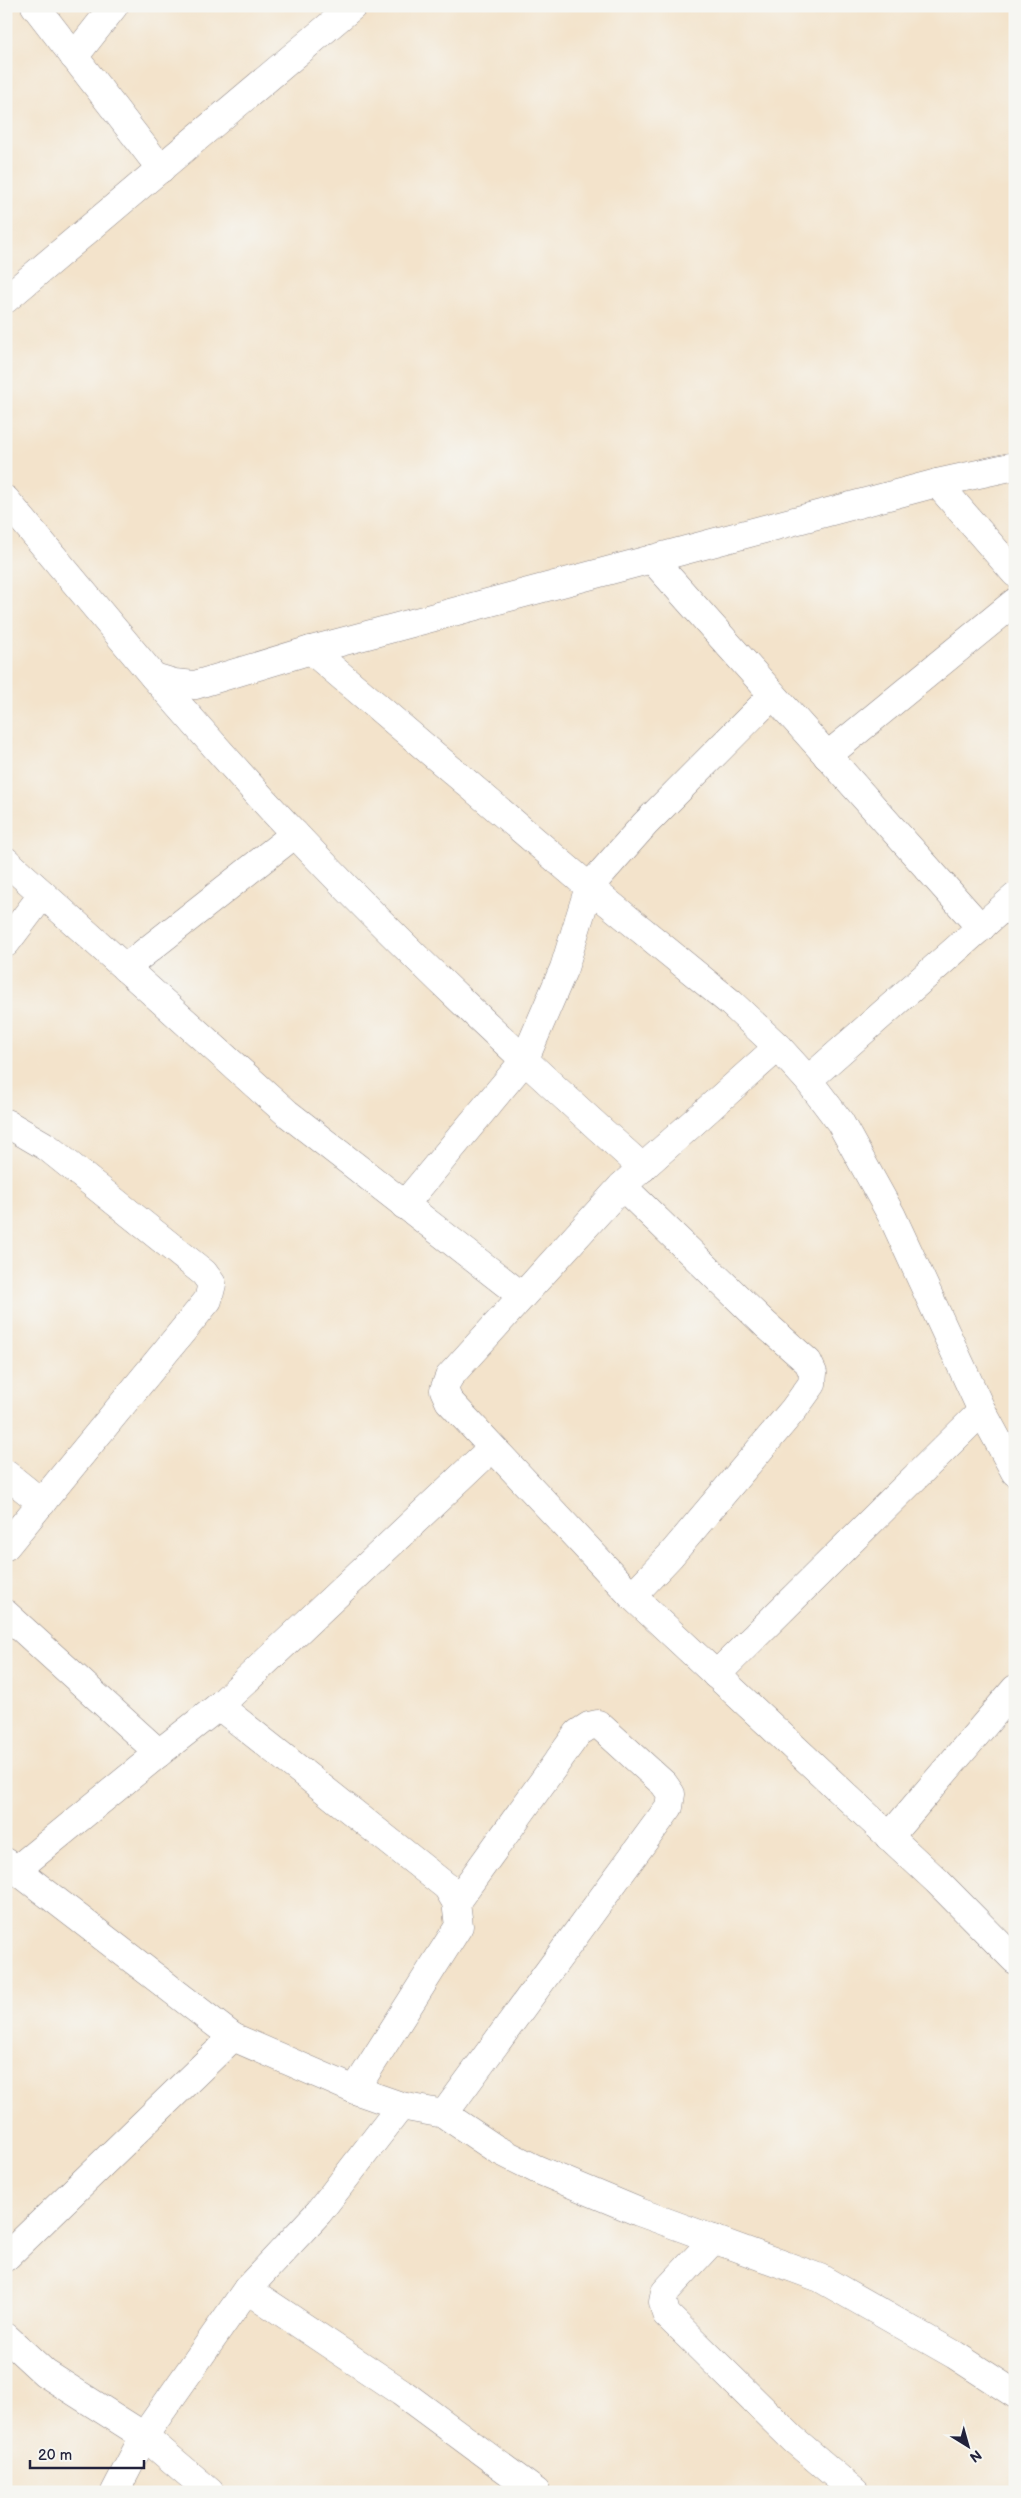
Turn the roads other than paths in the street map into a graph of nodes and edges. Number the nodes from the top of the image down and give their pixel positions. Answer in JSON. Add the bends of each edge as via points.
{"nodes":[{"id":1,"x":35,"y":6,"type":"edge"},
{"id":2,"x":114,"y":6,"type":"edge"},
{"id":3,"x":354,"y":6,"type":"edge"},
{"id":4,"x":74,"y":57,"type":"junction"},
{"id":5,"x":161,"y":169,"type":"junction"},
{"id":6,"x":6,"y":299,"type":"edge"},
{"id":7,"x":1015,"y":466,"type":"edge"},
{"id":8,"x":937,"y":483,"type":"junction"},
{"id":9,"x":6,"y":500,"type":"edge"},
{"id":10,"x":652,"y":559,"type":"junction"},
{"id":11,"x":1015,"y":573,"type":"edge"},
{"id":12,"x":1015,"y":602,"type":"edge"},
{"id":13,"x":310,"y":650,"type":"junction"},
{"id":14,"x":154,"y":677,"type":"junction"},
{"id":15,"x":773,"y":695,"type":"junction"},
{"id":16,"x":827,"y":756,"type":"junction"},
{"id":17,"x":295,"y":834,"type":"junction"},
{"id":18,"x":6,"y":861,"type":"edge"},
{"id":19,"x":589,"y":887,"type":"junction"},
{"id":20,"x":43,"y":894,"type":"junction"},
{"id":21,"x":1015,"y":897,"type":"edge"},
{"id":22,"x":981,"y":928,"type":"junction"},
{"id":23,"x":6,"y":943,"type":"edge"},
{"id":24,"x":125,"y":968,"type":"junction"},
{"id":25,"x":778,"y":1046,"type":"junction"},
{"id":26,"x":524,"y":1061,"type":"junction"},
{"id":27,"x":808,"y":1080,"type":"junction"},
{"id":28,"x":6,"y":1123,"type":"edge"},
{"id":29,"x":643,"y":1168,"type":"junction"},
{"id":30,"x":622,"y":1186,"type":"junction"},
{"id":31,"x":404,"y":1204,"type":"junction"},
{"id":32,"x":522,"y":1296,"type":"junction"},
{"id":33,"x":982,"y":1411,"type":"junction"},
{"id":34,"x":492,"y":1448,"type":"junction"},
{"id":35,"x":1015,"y":1472,"type":"edge"},
{"id":36,"x":6,"y":1474,"type":"edge"},
{"id":37,"x":42,"y":1503,"type":"junction"},
{"id":38,"x":6,"y":1546,"type":"edge"},
{"id":39,"x":632,"y":1596,"type":"junction"},
{"id":40,"x":6,"y":1614,"type":"edge"},
{"id":41,"x":716,"y":1675,"type":"junction"},
{"id":42,"x":1015,"y":1689,"type":"edge"},
{"id":43,"x":219,"y":1706,"type":"junction"},
{"id":44,"x":159,"y":1752,"type":"junction"},
{"id":45,"x":889,"y":1837,"type":"junction"},
{"id":46,"x":11,"y":1866,"type":"edge"},
{"id":47,"x":456,"y":1902,"type":"junction"},
{"id":48,"x":1015,"y":1960,"type":"edge"},
{"id":49,"x":233,"y":2038,"type":"junction"},
{"id":50,"x":354,"y":2090,"type":"junction"},
{"id":51,"x":401,"y":2106,"type":"junction"},
{"id":52,"x":444,"y":2114,"type":"junction"},
{"id":53,"x":714,"y":2239,"type":"junction"},
{"id":54,"x":9,"y":2249,"type":"edge"},
{"id":55,"x":247,"y":2289,"type":"junction"},
{"id":56,"x":6,"y":2337,"type":"edge"},
{"id":57,"x":1015,"y":2394,"type":"edge"},
{"id":58,"x":144,"y":2436,"type":"junction"},
{"id":59,"x":115,"y":2492,"type":"edge"},
{"id":60,"x":210,"y":2492,"type":"edge"},
{"id":61,"x":536,"y":2492,"type":"edge"},
{"id":62,"x":855,"y":2492,"type":"edge"}],
"edges":[{"from":1,"to":4,"type":"street"},
{"from":2,"to":4,"type":"street"},
{"from":3,"to":5,"type":"street"},
{"from":4,"to":5,"type":"street"},
{"from":5,"to":6,"type":"street"},
{"from":7,"to":8,"type":"street"},
{"from":8,"to":10,"type":"street"},
{"from":8,"to":11,"type":"street"},
{"from":9,"to":14,"type":"street"},
{"from":10,"to":13,"type":"street"},
{"from":10,"to":15,"type":"street"},
{"from":12,"to":16,"type":"street"},
{"from":13,"to":14,"type":"street","via":[[194,685]]},
{"from":13,"to":19,"type":"street"},
{"from":14,"to":17,"type":"street"},
{"from":15,"to":16,"type":"street"},
{"from":15,"to":19,"type":"street","via":[[645,824]]},
{"from":16,"to":22,"type":"street"},
{"from":17,"to":24,"type":"street"},
{"from":17,"to":26,"type":"street"},
{"from":18,"to":20,"type":"street"},
{"from":19,"to":25,"type":"street","via":[[731,1003]]},
{"from":19,"to":26,"type":"street","via":[[564,968]]},
{"from":20,"to":23,"type":"street"},
{"from":20,"to":24,"type":"street"},
{"from":21,"to":22,"type":"street"},
{"from":22,"to":27,"type":"street"},
{"from":24,"to":31,"type":"street","via":[[287,1113]]},
{"from":25,"to":27,"type":"street"},
{"from":25,"to":29,"type":"street"},
{"from":26,"to":29,"type":"street"},
{"from":26,"to":31,"type":"street"},
{"from":27,"to":33,"type":"street","via":[[840,1122],[892,1216]]},
{"from":28,"to":37,"type":"street","via":[[47,1147],[204,1273],[212,1284],[208,1300]]},
{"from":29,"to":30,"type":"street"},
{"from":30,"to":32,"type":"street"},
{"from":30,"to":39,"type":"street","via":[[808,1362],[813,1373],[812,1384],[794,1409],[671,1555]]},
{"from":31,"to":32,"type":"street"},
{"from":32,"to":34,"type":"street","via":[[449,1377],[444,1390],[448,1401]]},
{"from":33,"to":35,"type":"street"},
{"from":33,"to":41,"type":"street"},
{"from":34,"to":39,"type":"street"},
{"from":34,"to":43,"type":"street"},
{"from":36,"to":37,"type":"street"},
{"from":37,"to":38,"type":"street"},
{"from":39,"to":41,"type":"street"},
{"from":40,"to":44,"type":"street"},
{"from":41,"to":45,"type":"street"},
{"from":42,"to":45,"type":"street"},
{"from":43,"to":44,"type":"street"},
{"from":43,"to":47,"type":"street","via":[[447,1887]]},
{"from":44,"to":46,"type":"street"},
{"from":45,"to":48,"type":"street"},
{"from":46,"to":49,"type":"street"},
{"from":47,"to":50,"type":"street","via":[[459,1926]]},
{"from":47,"to":52,"type":"street","via":[[578,1733],[589,1726],[598,1724],[671,1794],[669,1807]]},
{"from":49,"to":50,"type":"street"},
{"from":49,"to":54,"type":"street"},
{"from":50,"to":51,"type":"street"},
{"from":51,"to":52,"type":"street"},
{"from":51,"to":55,"type":"street","via":[[319,2212]]},
{"from":52,"to":53,"type":"street","via":[[496,2149],[536,2169]]},
{"from":53,"to":57,"type":"street","via":[[820,2278]]},
{"from":53,"to":62,"type":"street","via":[[665,2292],[666,2314],[793,2439]]},
{"from":55,"to":58,"type":"street"},
{"from":55,"to":61,"type":"street","via":[[401,2392]]},
{"from":56,"to":58,"type":"street","via":[[45,2373]]},
{"from":58,"to":59,"type":"street"},
{"from":58,"to":60,"type":"street"}]}
